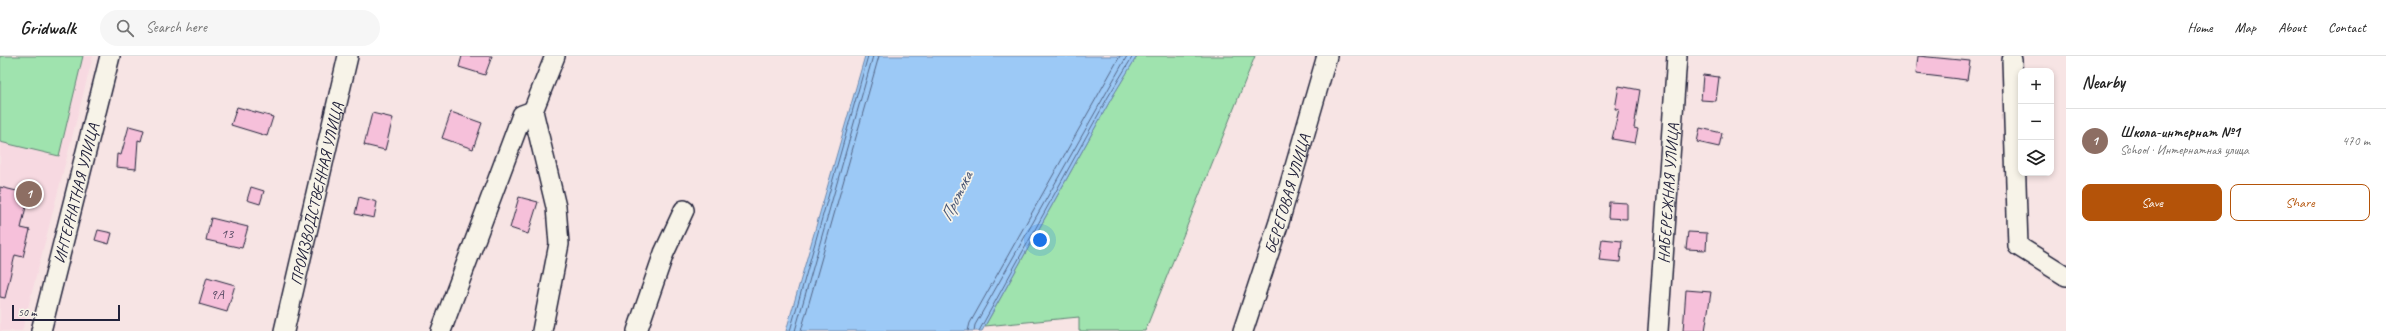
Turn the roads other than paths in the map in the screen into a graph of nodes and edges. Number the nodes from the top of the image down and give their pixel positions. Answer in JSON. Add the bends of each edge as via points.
{"nodes":[{"id":1,"x":110,"y":56,"type":"edge"},
{"id":2,"x":348,"y":56,"type":"edge"},
{"id":3,"x":555,"y":56,"type":"edge"},
{"id":4,"x":1327,"y":56,"type":"edge"},
{"id":5,"x":1677,"y":56,"type":"edge"},
{"id":6,"x":2012,"y":60,"type":"dead end"},
{"id":7,"x":533,"y":111,"type":"junction"},
{"id":8,"x":684,"y":210,"type":"dead end"},
{"id":9,"x":2066,"y":276,"type":"edge"},
{"id":10,"x":41,"y":331,"type":"edge"},
{"id":11,"x":284,"y":331,"type":"edge"},
{"id":12,"x":441,"y":331,"type":"edge"},
{"id":13,"x":542,"y":331,"type":"edge"},
{"id":14,"x":637,"y":331,"type":"edge"},
{"id":15,"x":1243,"y":331,"type":"edge"},
{"id":16,"x":1658,"y":331,"type":"edge"}],
"edges":[{"from":1,"to":10,"type":"street","name":"ИНТЕРНАТНАЯ УЛИЦА"},
{"from":2,"to":11,"type":"street","name":"ПРОИЗВОДСТВЕННАЯ УЛИЦА"},
{"from":3,"to":7,"type":"street"},
{"from":4,"to":15,"type":"street","name":"БЕРЕГОВАЯ УЛИЦА","via":[[1279,222]]},
{"from":5,"to":16,"type":"street","name":"НАБЕРЕЖНАЯ УЛИЦА"},
{"from":6,"to":9,"type":"street","via":[[2018,246]]},
{"from":7,"to":12,"type":"street","via":[[522,115]]},
{"from":7,"to":13,"type":"street","via":[[556,207],[560,244]]},
{"from":8,"to":14,"type":"street","via":[[664,253]]}]}
